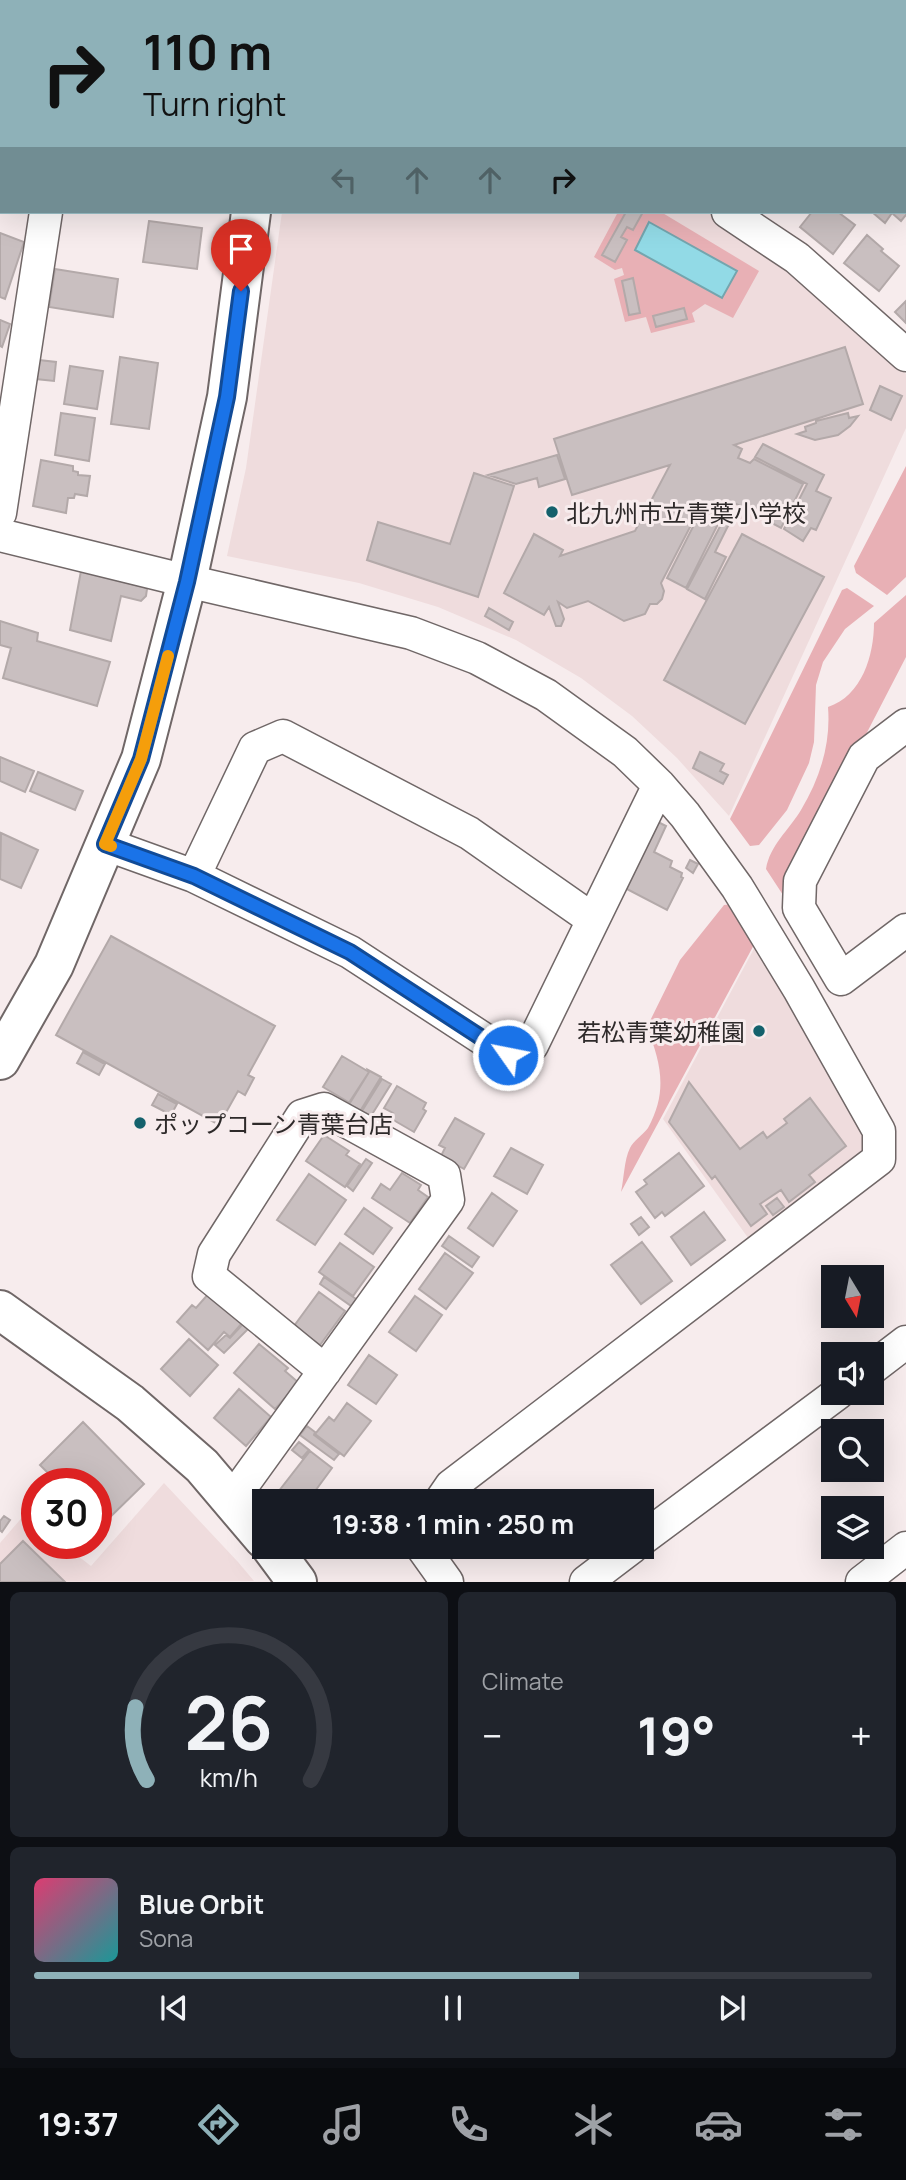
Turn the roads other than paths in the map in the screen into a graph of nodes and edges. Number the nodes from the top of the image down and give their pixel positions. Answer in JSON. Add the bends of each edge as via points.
{"nodes":[{"id":1,"x":46,"y":214,"type":"edge"},
{"id":2,"x":251,"y":214,"type":"edge"},
{"id":3,"x":731,"y":214,"type":"edge"},
{"id":4,"x":906,"y":355,"type":"edge"},
{"id":5,"x":7,"y":415,"type":"edge"},
{"id":6,"x":0,"y":513,"type":"edge"},
{"id":7,"x":0,"y":535,"type":"edge"},
{"id":8,"x":187,"y":582,"type":"junction"},
{"id":9,"x":906,"y":725,"type":"edge"},
{"id":10,"x":659,"y":785,"type":"junction"},
{"id":11,"x":105,"y":844,"type":"junction"},
{"id":12,"x":194,"y":876,"type":"junction"},
{"id":13,"x":592,"y":919,"type":"junction"},
{"id":14,"x":906,"y":930,"type":"edge"},
{"id":15,"x":0,"y":1060,"type":"edge"},
{"id":16,"x":0,"y":1310,"type":"edge"},
{"id":17,"x":906,"y":1342,"type":"edge"},
{"id":18,"x":884,"y":1359,"type":"edge"},
{"id":19,"x":325,"y":1371,"type":"junction"},
{"id":20,"x":822,"y":1405,"type":"edge"},
{"id":21,"x":449,"y":1489,"type":"edge"},
{"id":22,"x":231,"y":1501,"type":"junction"},
{"id":23,"x":252,"y":1525,"type":"edge"},
{"id":24,"x":654,"y":1530,"type":"edge"},
{"id":25,"x":906,"y":1548,"type":"edge"},
{"id":26,"x":280,"y":1559,"type":"edge"},
{"id":27,"x":431,"y":1559,"type":"edge"},
{"id":28,"x":616,"y":1559,"type":"edge"},
{"id":29,"x":297,"y":1581,"type":"edge"},
{"id":30,"x":447,"y":1581,"type":"edge"},
{"id":31,"x":586,"y":1581,"type":"edge"},
{"id":32,"x":862,"y":1581,"type":"edge"}],
"edges":[{"from":1,"to":5,"type":"street"},
{"from":2,"to":8,"type":"street","via":[[227,397]]},
{"from":3,"to":4,"type":"street","via":[[797,258]]},
{"from":5,"to":6,"type":"street"},
{"from":7,"to":8,"type":"street"},
{"from":8,"to":10,"type":"street","via":[[411,633],[477,658],[546,695],[625,752]]},
{"from":8,"to":11,"type":"street","via":[[141,759]]},
{"from":9,"to":14,"type":"street","via":[[864,757],[800,881],[799,908],[841,979]]},
{"from":10,"to":13,"type":"street"},
{"from":10,"to":21,"type":"street","via":[[737,887],[799,989],[879,1131],[879,1158]]},
{"from":11,"to":12,"type":"street"},
{"from":11,"to":15,"type":"street","via":[[54,965]]},
{"from":12,"to":13,"type":"street","via":[[350,952],[508,1055],[532,1045]]},
{"from":12,"to":13,"type":"street","via":[[255,748],[283,736],[469,834]]},
{"from":16,"to":22,"type":"street","via":[[130,1402],[202,1466]]},
{"from":17,"to":18,"type":"street"},
{"from":19,"to":19,"type":"street","via":[[209,1276],[214,1254],[302,1116],[324,1109],[443,1175],[449,1200]]},
{"from":19,"to":22,"type":"street"},
{"from":20,"to":24,"type":"street"},
{"from":22,"to":23,"type":"street"},
{"from":25,"to":32,"type":"street"},
{"from":26,"to":29,"type":"street"},
{"from":27,"to":30,"type":"street"},
{"from":28,"to":31,"type":"street"}]}
